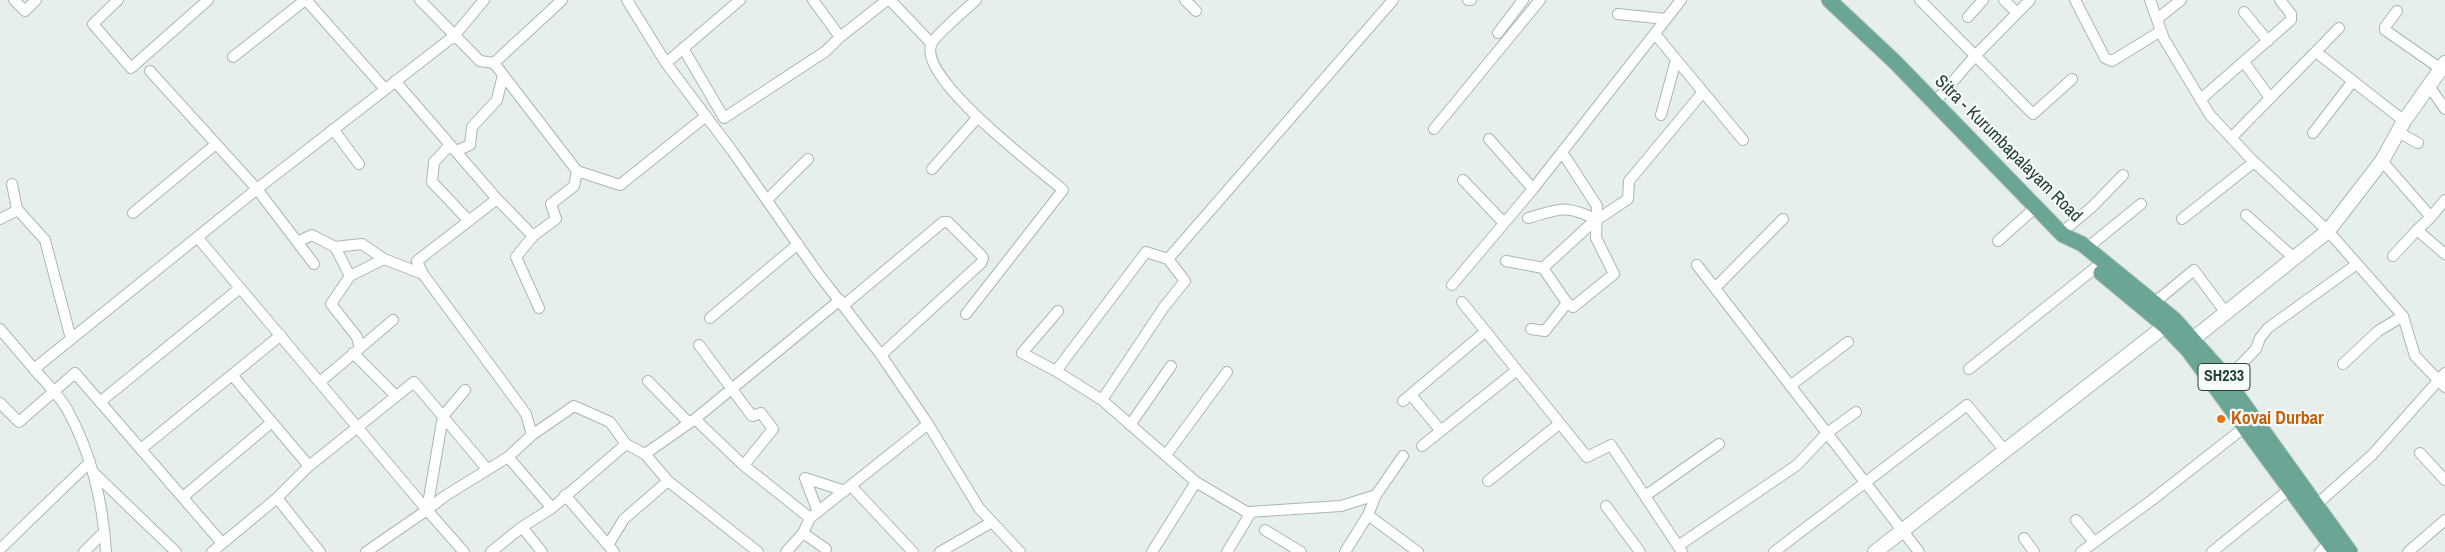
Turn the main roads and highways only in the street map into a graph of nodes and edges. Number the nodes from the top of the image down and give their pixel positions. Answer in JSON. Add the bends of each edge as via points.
{"nodes":[{"id":1,"x":1830,"y":0,"type":"edge"},
{"id":2,"x":2062,"y":234,"type":"junction"},
{"id":3,"x":2170,"y":323,"type":"junction"},
{"id":4,"x":2328,"y":549,"type":"edge"},
{"id":5,"x":2350,"y":552,"type":"edge"}],
"edges":[{"from":1,"to":2,"type":"main road","name":"Sitra - Kurumbapalayam Road","number":"SH233","via":[[1935,102]]},
{"from":2,"to":3,"type":"main road","via":[[2074,250],[2095,268]]},
{"from":2,"to":3,"type":"main road","name":"Sitra - Kurumbapalayam Road","number":"SH233","via":[[2087,248],[2154,302]]},
{"from":3,"to":4,"type":"main road","via":[[2246,426]]},
{"from":3,"to":5,"type":"main road","name":"Sitra - Kurumbapalayam Road","number":"SH233","via":[[2193,339],[2226,380]]}]}
